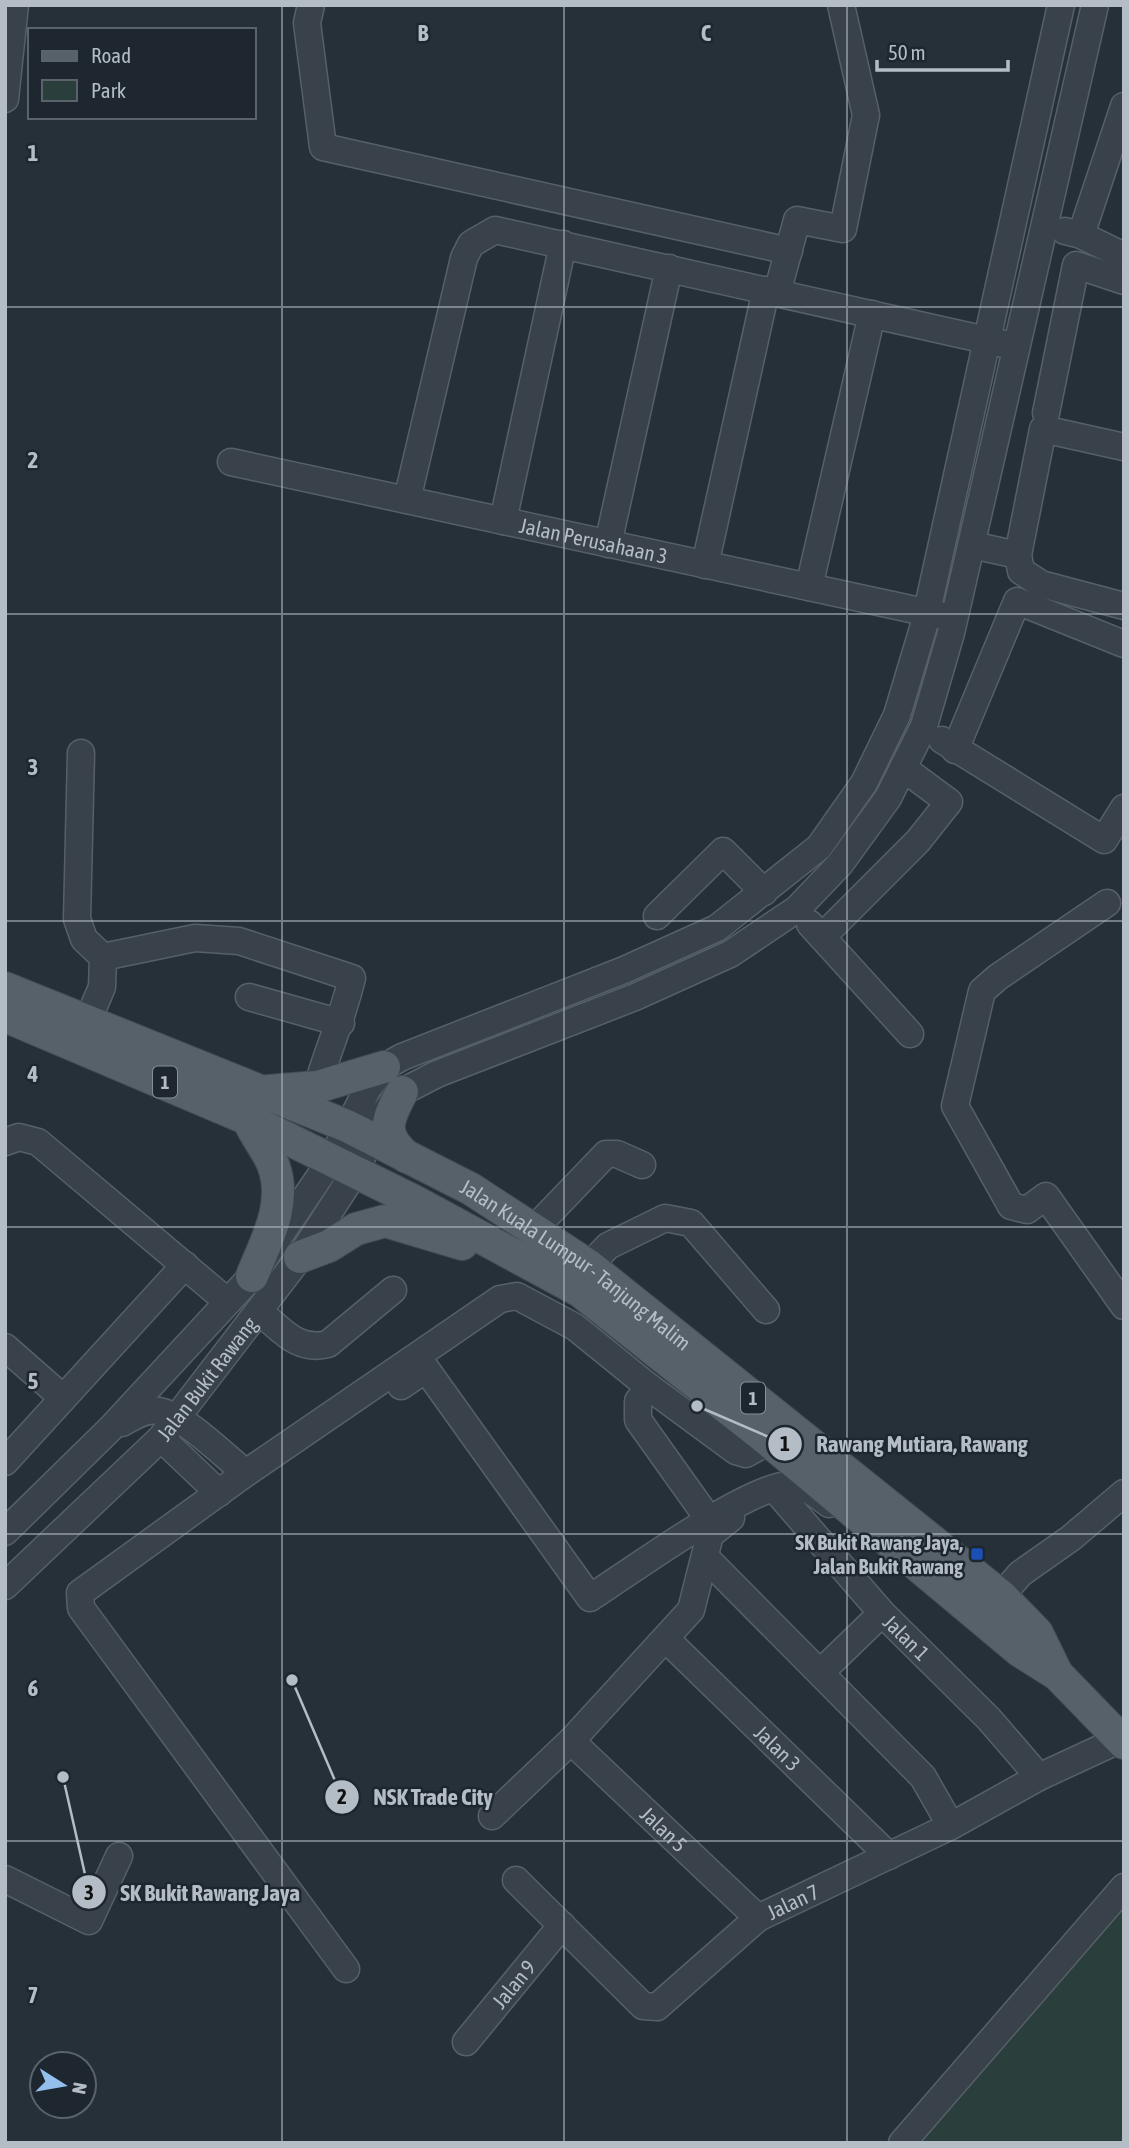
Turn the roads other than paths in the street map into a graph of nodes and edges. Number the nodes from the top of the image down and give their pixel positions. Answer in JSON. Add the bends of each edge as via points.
{"nodes":[{"id":1,"x":311,"y":5,"type":"edge"},
{"id":2,"x":841,"y":5,"type":"edge"},
{"id":3,"x":1061,"y":5,"type":"edge"},
{"id":4,"x":1095,"y":5,"type":"edge"},
{"id":5,"x":12,"y":12,"type":"edge"},
{"id":6,"x":5,"y":99,"type":"edge"},
{"id":7,"x":1124,"y":106,"type":"edge"},
{"id":8,"x":1045,"y":226,"type":"junction"},
{"id":9,"x":1081,"y":235,"type":"junction"},
{"id":10,"x":563,"y":244,"type":"junction"},
{"id":11,"x":789,"y":251,"type":"junction"},
{"id":12,"x":1124,"y":256,"type":"edge"},
{"id":13,"x":669,"y":268,"type":"junction"},
{"id":14,"x":1124,"y":281,"type":"edge"},
{"id":15,"x":772,"y":291,"type":"junction"},
{"id":16,"x":872,"y":314,"type":"junction"},
{"id":17,"x":989,"y":341,"type":"junction"},
{"id":18,"x":1018,"y":348,"type":"junction"},
{"id":19,"x":1045,"y":421,"type":"junction"},
{"id":20,"x":1124,"y":433,"type":"edge"},
{"id":21,"x":1124,"y":447,"type":"edge"},
{"id":22,"x":231,"y":462,"type":"dead end"},
{"id":23,"x":407,"y":500,"type":"junction"},
{"id":24,"x":503,"y":521,"type":"junction"},
{"id":25,"x":608,"y":544,"type":"junction"},
{"id":26,"x":972,"y":545,"type":"junction"},
{"id":27,"x":1018,"y":555,"type":"junction"},
{"id":28,"x":705,"y":565,"type":"junction"},
{"id":29,"x":808,"y":587,"type":"junction"},
{"id":30,"x":1124,"y":606,"type":"edge"},
{"id":31,"x":926,"y":613,"type":"junction"},
{"id":32,"x":955,"y":618,"type":"junction"},
{"id":33,"x":1124,"y":645,"type":"edge"},
{"id":34,"x":924,"y":726,"type":"junction"},
{"id":35,"x":955,"y":750,"type":"junction"},
{"id":36,"x":81,"y":752,"type":"dead end"},
{"id":37,"x":903,"y":768,"type":"junction"},
{"id":38,"x":1124,"y":808,"type":"edge"},
{"id":39,"x":764,"y":892,"type":"junction"},
{"id":40,"x":1107,"y":903,"type":"dead end"},
{"id":41,"x":797,"y":909,"type":"junction"},
{"id":42,"x":657,"y":916,"type":"dead end"},
{"id":43,"x":822,"y":937,"type":"junction"},
{"id":44,"x":660,"y":954,"type":"junction"},
{"id":45,"x":103,"y":957,"type":"junction"},
{"id":46,"x":672,"y":980,"type":"junction"},
{"id":47,"x":5,"y":988,"type":"edge"},
{"id":48,"x":249,"y":997,"type":"dead end"},
{"id":49,"x":5,"y":1016,"type":"edge"},
{"id":50,"x":88,"y":1020,"type":"junction"},
{"id":51,"x":341,"y":1023,"type":"junction"},
{"id":52,"x":910,"y":1034,"type":"dead end"},
{"id":53,"x":393,"y":1079,"type":"junction"},
{"id":54,"x":317,"y":1087,"type":"junction"},
{"id":55,"x":251,"y":1104,"type":"junction"},
{"id":56,"x":359,"y":1133,"type":"junction"},
{"id":57,"x":5,"y":1142,"type":"edge"},
{"id":58,"x":413,"y":1161,"type":"junction"},
{"id":59,"x":642,"y":1165,"type":"dead end"},
{"id":60,"x":343,"y":1166,"type":"junction"},
{"id":61,"x":535,"y":1228,"type":"junction"},
{"id":62,"x":300,"y":1257,"type":"junction"},
{"id":63,"x":185,"y":1265,"type":"junction"},
{"id":64,"x":252,"y":1276,"type":"junction"},
{"id":65,"x":584,"y":1279,"type":"junction"},
{"id":66,"x":393,"y":1290,"type":"dead end"},
{"id":67,"x":229,"y":1302,"type":"junction"},
{"id":68,"x":1124,"y":1307,"type":"edge"},
{"id":69,"x":765,"y":1310,"type":"dead end"},
{"id":70,"x":260,"y":1312,"type":"junction"},
{"id":71,"x":5,"y":1348,"type":"edge"},
{"id":72,"x":649,"y":1387,"type":"junction"},
{"id":73,"x":63,"y":1398,"type":"junction"},
{"id":74,"x":111,"y":1428,"type":"junction"},
{"id":75,"x":169,"y":1428,"type":"junction"},
{"id":76,"x":769,"y":1441,"type":"junction"},
{"id":77,"x":5,"y":1462,"type":"edge"},
{"id":78,"x":233,"y":1482,"type":"junction"},
{"id":79,"x":806,"y":1488,"type":"junction"},
{"id":80,"x":1124,"y":1493,"type":"edge"},
{"id":81,"x":779,"y":1494,"type":"junction"},
{"id":82,"x":710,"y":1521,"type":"junction"},
{"id":83,"x":5,"y":1532,"type":"edge"},
{"id":84,"x":903,"y":1553,"type":"junction"},
{"id":85,"x":706,"y":1558,"type":"junction"},
{"id":86,"x":5,"y":1586,"type":"edge"},
{"id":87,"x":1001,"y":1596,"type":"junction"},
{"id":88,"x":882,"y":1613,"type":"junction"},
{"id":89,"x":666,"y":1639,"type":"junction"},
{"id":90,"x":821,"y":1672,"type":"junction"},
{"id":91,"x":1058,"y":1675,"type":"junction"},
{"id":92,"x":571,"y":1741,"type":"junction"},
{"id":93,"x":1122,"y":1741,"type":"edge"},
{"id":94,"x":1039,"y":1777,"type":"junction"},
{"id":95,"x":492,"y":1816,"type":"dead end"},
{"id":96,"x":951,"y":1826,"type":"junction"},
{"id":97,"x":119,"y":1856,"type":"dead end"},
{"id":98,"x":889,"y":1856,"type":"junction"},
{"id":99,"x":5,"y":1879,"type":"edge"},
{"id":100,"x":516,"y":1880,"type":"dead end"},
{"id":101,"x":1124,"y":1887,"type":"edge"},
{"id":102,"x":758,"y":1918,"type":"junction"},
{"id":103,"x":562,"y":1925,"type":"junction"},
{"id":104,"x":346,"y":1969,"type":"dead end"},
{"id":105,"x":466,"y":2042,"type":"dead end"},
{"id":106,"x":902,"y":2143,"type":"edge"}],
"edges":[{"from":1,"to":11,"type":"street","via":[[307,23],[323,147]]},
{"from":2,"to":11,"type":"street","via":[[866,115],[843,229],[797,220]]},
{"from":3,"to":17,"type":"street"},
{"from":4,"to":8,"type":"street"},
{"from":5,"to":6,"type":"street"},
{"from":7,"to":9,"type":"street"},
{"from":8,"to":9,"type":"street"},
{"from":8,"to":18,"type":"street"},
{"from":9,"to":12,"type":"street"},
{"from":10,"to":13,"type":"street"},
{"from":10,"to":23,"type":"street","via":[[495,230],[471,244]]},
{"from":10,"to":24,"type":"street"},
{"from":11,"to":15,"type":"street"},
{"from":13,"to":15,"type":"street"},
{"from":13,"to":25,"type":"street"},
{"from":14,"to":19,"type":"street","via":[[1076,265]]},
{"from":15,"to":16,"type":"street"},
{"from":15,"to":28,"type":"street"},
{"from":16,"to":17,"type":"street"},
{"from":16,"to":29,"type":"street"},
{"from":17,"to":18,"type":"street"},
{"from":17,"to":31,"type":"street"},
{"from":18,"to":26,"type":"street"},
{"from":19,"to":20,"type":"street"},
{"from":19,"to":21,"type":"street"},
{"from":19,"to":27,"type":"street"},
{"from":22,"to":23,"type":"street","name":"Jalan Perusahaan 3"},
{"from":23,"to":24,"type":"street","name":"Jalan Perusahaan 3"},
{"from":24,"to":25,"type":"street","name":"Jalan Perusahaan 3"},
{"from":25,"to":28,"type":"street","name":"Jalan Perusahaan 3"},
{"from":26,"to":27,"type":"street"},
{"from":26,"to":32,"type":"street"},
{"from":27,"to":30,"type":"street","via":[[1021,571],[1041,584]]},
{"from":28,"to":29,"type":"street","name":"Jalan Perusahaan 3"},
{"from":29,"to":31,"type":"street","name":"Jalan Perusahaan 3"},
{"from":31,"to":32,"type":"street","name":"Jalan Perusahaan 3"},
{"from":31,"to":39,"type":"street","via":[[897,715],[864,783],[819,847]]},
{"from":32,"to":34,"type":"street"},
{"from":33,"to":35,"type":"street","via":[[1017,601]]},
{"from":34,"to":35,"type":"street"},
{"from":34,"to":37,"type":"street"},
{"from":35,"to":38,"type":"street","via":[[1104,840]]},
{"from":36,"to":45,"type":"street","via":[[77,919],[84,939]]},
{"from":37,"to":41,"type":"street","via":[[888,798],[840,864]]},
{"from":37,"to":43,"type":"street","via":[[949,802],[918,841]]},
{"from":39,"to":42,"type":"street","via":[[723,851]]},
{"from":39,"to":44,"type":"street","via":[[717,929]]},
{"from":40,"to":68,"type":"street","via":[[982,991],[955,1106],[1011,1206],[1027,1210],[1046,1196]]},
{"from":41,"to":43,"type":"street"},
{"from":41,"to":46,"type":"street","via":[[730,954]]},
{"from":43,"to":52,"type":"street"},
{"from":44,"to":46,"type":"street"},
{"from":44,"to":53,"type":"street","via":[[402,1057]]},
{"from":45,"to":50,"type":"street","via":[[102,986]]},
{"from":45,"to":51,"type":"street","via":[[195,937],[239,941],[352,978]]},
{"from":46,"to":53,"type":"street","via":[[436,1074]]},
{"from":47,"to":50,"type":"main road","name":"Jalan Kuala Lumpur - Tanjung Malim","number":"1"},
{"from":48,"to":51,"type":"street"},
{"from":49,"to":55,"type":"main road","name":"Jalan Kuala Lumpur - Tanjung Malim","number":"1"},
{"from":50,"to":55,"type":"main road","name":"Jalan Kuala Lumpur - Tanjung Malim","number":"1"},
{"from":51,"to":54,"type":"street"},
{"from":53,"to":54,"type":"main road"},
{"from":53,"to":56,"type":"street","name":"Jalan Bukit Rawang","via":[[381,1115]]},
{"from":53,"to":58,"type":"main road","via":[[389,1137]]},
{"from":54,"to":55,"type":"main road"},
{"from":55,"to":56,"type":"main road","name":"Jalan Kuala Lumpur - Tanjung Malim","number":"1"},
{"from":55,"to":60,"type":"main road","name":"Jalan Kuala Lumpur - Tanjung Malim","number":"1"},
{"from":55,"to":64,"type":"main road","via":[[260,1145],[274,1166],[280,1192]]},
{"from":56,"to":58,"type":"main road","name":"Jalan Kuala Lumpur - Tanjung Malim","number":"1"},
{"from":56,"to":60,"type":"street","name":"Jalan Bukit Rawang"},
{"from":57,"to":63,"type":"street","via":[[19,1137],[38,1142]]},
{"from":58,"to":61,"type":"main road","name":"Jalan Kuala Lumpur - Tanjung Malim","number":"1"},
{"from":59,"to":61,"type":"street","via":[[606,1154]]},
{"from":60,"to":62,"type":"street","name":"Jalan Bukit Rawang"},
{"from":60,"to":64,"type":"street","name":"Jalan Bukit Rawang"},
{"from":60,"to":65,"type":"main road","name":"Jalan Kuala Lumpur - Tanjung Malim","number":"1"},
{"from":61,"to":65,"type":"main road","name":"Jalan Kuala Lumpur - Tanjung Malim","number":"1"},
{"from":62,"to":65,"type":"main road","via":[[356,1229],[385,1221]]},
{"from":62,"to":70,"type":"street","name":"Jalan Bukit Rawang"},
{"from":63,"to":67,"type":"street"},
{"from":63,"to":73,"type":"street"},
{"from":64,"to":67,"type":"street","name":"Jalan Bukit Rawang"},
{"from":65,"to":69,"type":"street","via":[[608,1246],[665,1218],[691,1223]]},
{"from":65,"to":76,"type":"main road","name":"Jalan Kuala Lumpur - Tanjung Malim","number":"1"},
{"from":65,"to":87,"type":"main road","name":"Jalan Kuala Lumpur - Tanjung Malim","number":"1"},
{"from":66,"to":70,"type":"street","via":[[320,1346],[296,1343]]},
{"from":67,"to":74,"type":"street","name":"Jalan Bukit Rawang"},
{"from":70,"to":75,"type":"street","name":"Jalan Bukit Rawang"},
{"from":71,"to":73,"type":"street"},
{"from":72,"to":76,"type":"street","via":[[740,1454]]},
{"from":72,"to":78,"type":"street","via":[[575,1327],[517,1296],[500,1299]]},
{"from":72,"to":82,"type":"street","via":[[638,1401],[638,1420]]},
{"from":73,"to":77,"type":"street"},
{"from":74,"to":75,"type":"street","via":[[158,1410]]},
{"from":74,"to":83,"type":"street","name":"Jalan Bukit Rawang"},
{"from":75,"to":78,"type":"street"},
{"from":75,"to":86,"type":"street","name":"Jalan Bukit Rawang"},
{"from":76,"to":84,"type":"main road","name":"Jalan Kuala Lumpur - Tanjung Malim","number":"1"},
{"from":78,"to":82,"type":"street","via":[[261,1482],[426,1369],[590,1598]]},
{"from":78,"to":104,"type":"street","via":[[84,1589],[79,1603]]},
{"from":79,"to":81,"type":"street"},
{"from":79,"to":82,"type":"street","via":[[789,1485],[742,1500]]},
{"from":79,"to":84,"type":"street","via":[[864,1534]]},
{"from":80,"to":87,"type":"street","via":[[1020,1574]]},
{"from":81,"to":85,"type":"street","via":[[762,1498],[716,1528]]},
{"from":81,"to":88,"type":"street","name":"Jalan 1"},
{"from":84,"to":91,"type":"main road","name":"Jalan Kuala Lumpur - Tanjung Malim","number":"1","via":[[1020,1651]]},
{"from":85,"to":89,"type":"street","via":[[691,1611]]},
{"from":85,"to":90,"type":"street"},
{"from":87,"to":91,"type":"main road","name":"Jalan Kuala Lumpur - Tanjung Malim","number":"1","via":[[1037,1633]]},
{"from":88,"to":90,"type":"street"},
{"from":88,"to":94,"type":"street","name":"Jalan 1","via":[[989,1719]]},
{"from":89,"to":92,"type":"street"},
{"from":89,"to":98,"type":"street","name":"Jalan 3"},
{"from":90,"to":96,"type":"street","via":[[923,1777]]},
{"from":91,"to":93,"type":"main road","name":"Jalan Kuala Lumpur - Tanjung Malim","number":"1"},
{"from":92,"to":95,"type":"street"},
{"from":92,"to":102,"type":"street","name":"Jalan 5"},
{"from":93,"to":94,"type":"street","name":"Jalan 7"},
{"from":94,"to":96,"type":"street","name":"Jalan 7"},
{"from":96,"to":98,"type":"street","name":"Jalan 7"},
{"from":97,"to":99,"type":"street","via":[[89,1921]]},
{"from":98,"to":102,"type":"street","name":"Jalan 7"},
{"from":100,"to":103,"type":"street","name":"Jalan 7"},
{"from":101,"to":106,"type":"street"},
{"from":102,"to":103,"type":"street","name":"Jalan 7","via":[[657,2007],[643,2006]]},
{"from":103,"to":105,"type":"street","name":"Jalan 9"}]}
